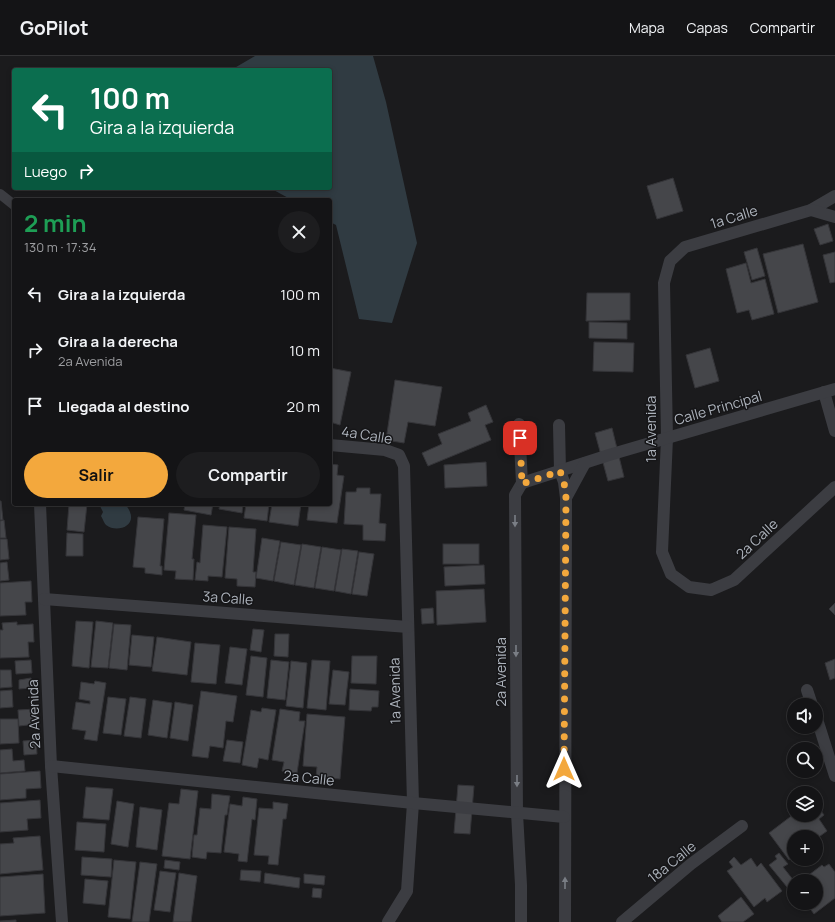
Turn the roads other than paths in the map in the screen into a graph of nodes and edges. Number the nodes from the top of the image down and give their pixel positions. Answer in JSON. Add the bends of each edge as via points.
{"nodes":[{"id":1,"x":0,"y":194,"type":"edge"},
{"id":2,"x":835,"y":196,"type":"edge"},
{"id":3,"x":12,"y":203,"type":"edge"},
{"id":4,"x":811,"y":210,"type":"junction"},
{"id":5,"x":835,"y":217,"type":"edge"},
{"id":6,"x":670,"y":261,"type":"joint"},
{"id":7,"x":830,"y":391,"type":"edge"},
{"id":8,"x":519,"y":424,"type":"dead end"},
{"id":9,"x":559,"y":425,"type":"dead end"},
{"id":10,"x":835,"y":431,"type":"edge"},
{"id":11,"x":667,"y":438,"type":"junction"},
{"id":12,"x":332,"y":445,"type":"edge"},
{"id":13,"x":399,"y":455,"type":"joint"},
{"id":14,"x":585,"y":463,"type":"junction"},
{"id":15,"x":560,"y":471,"type":"junction"},
{"id":16,"x":522,"y":484,"type":"junction"},
{"id":17,"x":835,"y":487,"type":"edge"},
{"id":18,"x":566,"y":498,"type":"junction"},
{"id":19,"x":40,"y":506,"type":"edge"},
{"id":20,"x":689,"y":587,"type":"joint"},
{"id":21,"x":44,"y":599,"type":"junction"},
{"id":22,"x":408,"y":627,"type":"junction"},
{"id":23,"x":808,"y":690,"type":"dead end"},
{"id":24,"x":810,"y":698,"type":"edge"},
{"id":25,"x":822,"y":734,"type":"edge"},
{"id":26,"x":51,"y":766,"type":"junction"},
{"id":27,"x":835,"y":776,"type":"edge"},
{"id":28,"x":413,"y":804,"type":"junction"},
{"id":29,"x":517,"y":813,"type":"junction"},
{"id":30,"x":564,"y":817,"type":"junction"},
{"id":31,"x":742,"y":826,"type":"dead end"},
{"id":32,"x":62,"y":922,"type":"edge"},
{"id":33,"x":388,"y":922,"type":"edge"},
{"id":34,"x":521,"y":922,"type":"edge"},
{"id":35,"x":565,"y":922,"type":"edge"},
{"id":36,"x":622,"y":922,"type":"edge"}],
"edges":[{"from":1,"to":3,"type":"lane"},
{"from":2,"to":4,"type":"street","name":"1a Calle"},
{"from":4,"to":5,"type":"street"},
{"from":4,"to":6,"type":"street","name":"1a Calle","via":[[686,247]]},
{"from":6,"to":11,"type":"street","name":"1a Avenida","via":[[664,283]]},
{"from":7,"to":10,"type":"street"},
{"from":7,"to":11,"type":"street","name":"Calle Principal"},
{"from":8,"to":16,"type":"street","name":"2a Avenida"},
{"from":9,"to":15,"type":"street"},
{"from":11,"to":14,"type":"street","name":"Calle Principal"},
{"from":11,"to":20,"type":"street","name":"1a Avenida","via":[[662,552],[671,574]]},
{"from":12,"to":13,"type":"street","name":"4a Calle","via":[[385,450]]},
{"from":13,"to":22,"type":"street","name":"1a Avenida","via":[[404,466]]},
{"from":14,"to":15,"type":"street","name":"Calle Principal"},
{"from":14,"to":18,"type":"street"},
{"from":15,"to":16,"type":"street","name":"Calle Principal"},
{"from":15,"to":18,"type":"street"},
{"from":16,"to":29,"type":"street","name":"2a Avenida","one_way":true,"via":[[515,495]]},
{"from":17,"to":20,"type":"street","name":"2a Calle","via":[[734,580],[711,590]]},
{"from":18,"to":30,"type":"street"},
{"from":19,"to":21,"type":"street","name":"2a Avenida"},
{"from":21,"to":22,"type":"street","name":"3a Calle"},
{"from":21,"to":26,"type":"street","name":"2a Avenida"},
{"from":22,"to":28,"type":"street","name":"1a Avenida"},
{"from":23,"to":24,"type":"street"},
{"from":25,"to":27,"type":"street"},
{"from":26,"to":28,"type":"street","name":"2a Calle"},
{"from":26,"to":32,"type":"street","name":"2a Avenida"},
{"from":28,"to":29,"type":"street","name":"2a Calle"},
{"from":28,"to":33,"type":"street","name":"1a Avenida","via":[[407,891]]},
{"from":29,"to":30,"type":"street","name":"2a Calle"},
{"from":29,"to":34,"type":"street","name":"2a Avenida"},
{"from":35,"to":30,"type":"street","one_way":true},
{"from":31,"to":36,"type":"street","name":"18a Calle","via":[[691,864]]}]}
